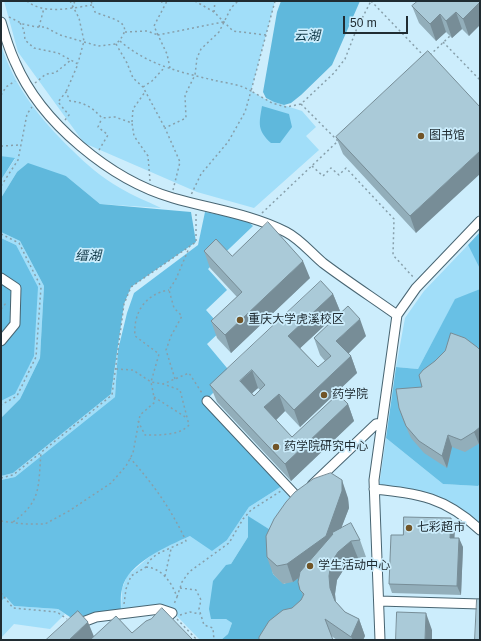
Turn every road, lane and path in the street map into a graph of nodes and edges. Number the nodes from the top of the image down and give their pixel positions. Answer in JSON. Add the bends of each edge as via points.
{"nodes":[{"id":1,"x":27,"y":1,"type":"edge"},
{"id":2,"x":70,"y":1,"type":"edge"},
{"id":3,"x":75,"y":1,"type":"edge"},
{"id":4,"x":91,"y":1,"type":"edge"},
{"id":5,"x":161,"y":1,"type":"edge"},
{"id":6,"x":167,"y":1,"type":"edge"},
{"id":7,"x":195,"y":1,"type":"edge"},
{"id":8,"x":215,"y":1,"type":"edge"},
{"id":9,"x":238,"y":1,"type":"edge"},
{"id":10,"x":276,"y":1,"type":"edge"},
{"id":11,"x":371,"y":1,"type":"edge"},
{"id":12,"x":93,"y":5,"type":"junction"},
{"id":13,"x":164,"y":5,"type":"junction"},
{"id":14,"x":44,"y":8,"type":"junction"},
{"id":15,"x":72,"y":8,"type":"junction"},
{"id":16,"x":214,"y":12,"type":"junction"},
{"id":17,"x":3,"y":18,"type":"edge"},
{"id":18,"x":223,"y":22,"type":"junction"},
{"id":19,"x":20,"y":23,"type":"junction"},
{"id":20,"x":39,"y":27,"type":"junction"},
{"id":21,"x":124,"y":32,"type":"junction"},
{"id":22,"x":158,"y":35,"type":"junction"},
{"id":23,"x":266,"y":35,"type":"junction"},
{"id":24,"x":450,"y":36,"type":"dead end"},
{"id":25,"x":84,"y":41,"type":"junction"},
{"id":26,"x":120,"y":41,"type":"junction"},
{"id":27,"x":443,"y":42,"type":"junction"},
{"id":28,"x":116,"y":44,"type":"junction"},
{"id":29,"x":71,"y":60,"type":"junction"},
{"id":30,"x":78,"y":64,"type":"junction"},
{"id":31,"x":165,"y":67,"type":"junction"},
{"id":32,"x":170,"y":69,"type":"junction"},
{"id":33,"x":195,"y":75,"type":"junction"},
{"id":34,"x":22,"y":76,"type":"junction"},
{"id":35,"x":480,"y":80,"type":"edge"},
{"id":36,"x":143,"y":87,"type":"junction"},
{"id":37,"x":29,"y":88,"type":"junction"},
{"id":38,"x":251,"y":91,"type":"junction"},
{"id":39,"x":66,"y":92,"type":"junction"},
{"id":40,"x":145,"y":92,"type":"junction"},
{"id":41,"x":1,"y":95,"type":"edge"},
{"id":42,"x":301,"y":104,"type":"junction"},
{"id":43,"x":27,"y":114,"type":"dead end"},
{"id":44,"x":102,"y":118,"type":"junction"},
{"id":45,"x":132,"y":123,"type":"junction"},
{"id":46,"x":60,"y":125,"type":"junction"},
{"id":47,"x":165,"y":128,"type":"junction"},
{"id":48,"x":1,"y":146,"type":"edge"},
{"id":49,"x":20,"y":146,"type":"junction"},
{"id":50,"x":95,"y":158,"type":"junction"},
{"id":51,"x":312,"y":166,"type":"junction"},
{"id":52,"x":1,"y":186,"type":"edge"},
{"id":53,"x":151,"y":189,"type":"junction"},
{"id":54,"x":172,"y":198,"type":"junction"},
{"id":55,"x":192,"y":203,"type":"junction"},
{"id":56,"x":255,"y":219,"type":"junction"},
{"id":57,"x":480,"y":221,"type":"edge"},
{"id":58,"x":1,"y":234,"type":"edge"},
{"id":59,"x":190,"y":247,"type":"junction"},
{"id":60,"x":1,"y":278,"type":"edge"},
{"id":61,"x":420,"y":284,"type":"junction"},
{"id":62,"x":169,"y":290,"type":"junction"},
{"id":63,"x":397,"y":315,"type":"junction"},
{"id":64,"x":1,"y":341,"type":"edge"},
{"id":65,"x":116,"y":369,"type":"junction"},
{"id":66,"x":175,"y":379,"type":"junction"},
{"id":67,"x":151,"y":382,"type":"junction"},
{"id":68,"x":163,"y":384,"type":"junction"},
{"id":69,"x":154,"y":397,"type":"junction"},
{"id":70,"x":207,"y":401,"type":"joint"},
{"id":71,"x":1,"y":404,"type":"edge"},
{"id":72,"x":187,"y":418,"type":"junction"},
{"id":73,"x":138,"y":421,"type":"junction"},
{"id":74,"x":382,"y":423,"type":"junction"},
{"id":75,"x":41,"y":453,"type":"junction"},
{"id":76,"x":130,"y":458,"type":"junction"},
{"id":77,"x":1,"y":478,"type":"edge"},
{"id":78,"x":287,"y":487,"type":"junction"},
{"id":79,"x":374,"y":489,"type":"junction"},
{"id":80,"x":1,"y":521,"type":"edge"},
{"id":81,"x":12,"y":522,"type":"junction"},
{"id":82,"x":480,"y":530,"type":"edge"},
{"id":83,"x":171,"y":548,"type":"junction"},
{"id":84,"x":146,"y":567,"type":"junction"},
{"id":85,"x":165,"y":576,"type":"junction"},
{"id":86,"x":180,"y":588,"type":"junction"},
{"id":87,"x":1,"y":593,"type":"edge"},
{"id":88,"x":177,"y":597,"type":"junction"},
{"id":89,"x":379,"y":601,"type":"junction"},
{"id":90,"x":480,"y":603,"type":"edge"},
{"id":91,"x":169,"y":612,"type":"junction"},
{"id":92,"x":124,"y":614,"type":"junction"},
{"id":93,"x":200,"y":614,"type":"junction"},
{"id":94,"x":75,"y":625,"type":"junction"},
{"id":95,"x":153,"y":632,"type":"edge"},
{"id":96,"x":58,"y":640,"type":"edge"},
{"id":97,"x":197,"y":640,"type":"edge"},
{"id":98,"x":214,"y":640,"type":"edge"},
{"id":99,"x":380,"y":640,"type":"edge"}],
"edges":[{"from":1,"to":14,"type":"path","via":[[33,6]]},
{"from":2,"to":15,"type":"path"},
{"from":3,"to":15,"type":"path"},
{"from":4,"to":12,"type":"path"},
{"from":5,"to":13,"type":"path"},
{"from":6,"to":13,"type":"path"},
{"from":7,"to":16,"type":"path"},
{"from":8,"to":16,"type":"path"},
{"from":9,"to":18,"type":"path"},
{"from":10,"to":23,"type":"path"},
{"from":11,"to":27,"type":"path","via":[[426,58]]},
{"from":11,"to":42,"type":"path","via":[[345,59]]},
{"from":12,"to":15,"type":"path"},
{"from":12,"to":21,"type":"path","via":[[95,12],[116,18],[122,24]]},
{"from":13,"to":22,"type":"path","via":[[154,26]]},
{"from":14,"to":15,"type":"path"},
{"from":14,"to":20,"type":"path"},
{"from":15,"to":25,"type":"path","via":[[79,18]]},
{"from":16,"to":18,"type":"path"},
{"from":17,"to":19,"type":"path"},
{"from":17,"to":34,"type":"lane","via":[[15,63]]},
{"from":18,"to":22,"type":"path"},
{"from":18,"to":23,"type":"path","via":[[233,31]]},
{"from":18,"to":33,"type":"path","via":[[219,32],[201,49]]},
{"from":19,"to":20,"type":"path"},
{"from":19,"to":29,"type":"path","via":[[25,40],[34,48],[58,53]]},
{"from":20,"to":25,"type":"path","via":[[46,27],[60,35]]},
{"from":21,"to":22,"type":"path","via":[[147,31]]},
{"from":21,"to":26,"type":"path"},
{"from":22,"to":32,"type":"path","via":[[167,54]]},
{"from":23,"to":38,"type":"path"},
{"from":24,"to":27,"type":"path"},
{"from":25,"to":28,"type":"path","via":[[98,46]]},
{"from":25,"to":30,"type":"path"},
{"from":26,"to":28,"type":"path"},
{"from":26,"to":31,"type":"path","via":[[132,52]]},
{"from":27,"to":35,"type":"path"},
{"from":28,"to":36,"type":"path","via":[[133,78]]},
{"from":29,"to":30,"type":"path"},
{"from":29,"to":37,"type":"path","via":[[55,73],[46,74]]},
{"from":30,"to":39,"type":"path"},
{"from":31,"to":32,"type":"path"},
{"from":31,"to":36,"type":"path"},
{"from":32,"to":33,"type":"path"},
{"from":33,"to":38,"type":"path","via":[[245,87]]},
{"from":33,"to":47,"type":"path","via":[[186,95],[186,118]]},
{"from":34,"to":37,"type":"lane"},
{"from":34,"to":41,"type":"path","via":[[6,87]]},
{"from":36,"to":40,"type":"path"},
{"from":37,"to":46,"type":"lane"},
{"from":38,"to":42,"type":"path","via":[[272,103],[286,107]]},
{"from":38,"to":55,"type":"path","via":[[245,112],[228,142],[201,174]]},
{"from":39,"to":44,"type":"path","via":[[70,101],[79,102],[93,109]]},
{"from":39,"to":46,"type":"path","via":[[58,102],[69,115]]},
{"from":40,"to":45,"type":"path","via":[[133,109]]},
{"from":40,"to":47,"type":"path"},
{"from":42,"to":51,"type":"path","via":[[338,141]]},
{"from":43,"to":49,"type":"path"},
{"from":44,"to":45,"type":"path","via":[[115,117]]},
{"from":44,"to":50,"type":"path","via":[[98,127],[108,135]]},
{"from":45,"to":53,"type":"path","via":[[134,136],[148,156]]},
{"from":46,"to":50,"type":"lane"},
{"from":47,"to":54,"type":"path","via":[[180,162]]},
{"from":48,"to":49,"type":"path"},
{"from":49,"to":52,"type":"path","via":[[18,160]]},
{"from":50,"to":53,"type":"lane","via":[[123,177]]},
{"from":51,"to":56,"type":"path"},
{"from":51,"to":61,"type":"path","via":[[323,176],[332,168],[339,175],[346,168],[394,219],[393,255]]},
{"from":53,"to":54,"type":"lane"},
{"from":54,"to":55,"type":"lane"},
{"from":55,"to":56,"type":"lane"},
{"from":55,"to":59,"type":"path","via":[[196,242]]},
{"from":56,"to":63,"type":"lane","via":[[287,232],[323,263]]},
{"from":57,"to":61,"type":"lane"},
{"from":58,"to":71,"type":"path","via":[[19,243],[41,287],[36,357],[17,396]]},
{"from":59,"to":62,"type":"path"},
{"from":59,"to":65,"type":"path","via":[[131,287],[124,304]]},
{"from":60,"to":64,"type":"lane","via":[[16,288],[15,324]]},
{"from":61,"to":63,"type":"lane"},
{"from":62,"to":66,"type":"path","via":[[174,308],[182,316],[166,350]]},
{"from":62,"to":67,"type":"path","via":[[161,291],[148,300],[137,314],[134,325],[136,336],[159,354]]},
{"from":63,"to":74,"type":"lane"},
{"from":65,"to":67,"type":"path","via":[[133,370]]},
{"from":65,"to":75,"type":"path","via":[[112,395]]},
{"from":66,"to":68,"type":"path"},
{"from":66,"to":70,"type":"path","via":[[189,373]]},
{"from":67,"to":68,"type":"path"},
{"from":67,"to":69,"type":"path"},
{"from":68,"to":72,"type":"path","via":[[180,390]]},
{"from":69,"to":72,"type":"path"},
{"from":69,"to":73,"type":"path","via":[[155,402],[140,415]]},
{"from":70,"to":78,"type":"lane"},
{"from":72,"to":73,"type":"path","via":[[189,425],[184,430],[161,435],[145,434]]},
{"from":73,"to":76,"type":"path","via":[[136,441]]},
{"from":74,"to":78,"type":"lane","via":[[376,424],[298,498]]},
{"from":74,"to":79,"type":"lane"},
{"from":75,"to":77,"type":"path","via":[[13,475]]},
{"from":75,"to":81,"type":"path","via":[[36,497],[26,513]]},
{"from":76,"to":81,"type":"path","via":[[111,483],[69,511],[45,524]]},
{"from":76,"to":83,"type":"path","via":[[163,497],[186,542]]},
{"from":78,"to":86,"type":"path","via":[[251,510],[229,543],[189,572]]},
{"from":79,"to":82,"type":"lane","via":[[418,494],[443,502]]},
{"from":79,"to":89,"type":"lane"},
{"from":80,"to":81,"type":"path"},
{"from":83,"to":84,"type":"path","via":[[157,554]]},
{"from":83,"to":85,"type":"path"},
{"from":84,"to":85,"type":"path","via":[[152,567]]},
{"from":84,"to":92,"type":"path","via":[[132,576],[126,589]]},
{"from":85,"to":88,"type":"path"},
{"from":86,"to":88,"type":"path"},
{"from":86,"to":93,"type":"path","via":[[196,590],[201,600]]},
{"from":87,"to":94,"type":"path","via":[[13,608],[57,612]]},
{"from":88,"to":91,"type":"path"},
{"from":89,"to":90,"type":"lane"},
{"from":89,"to":99,"type":"lane"},
{"from":91,"to":92,"type":"lane","via":[[160,609]]},
{"from":91,"to":95,"type":"lane","via":[[172,613]]},
{"from":92,"to":94,"type":"lane","via":[[96,617]]},
{"from":93,"to":97,"type":"path","via":[[190,612],[174,616]]},
{"from":93,"to":98,"type":"path","via":[[204,625],[213,628]]},
{"from":94,"to":96,"type":"lane"}]}
